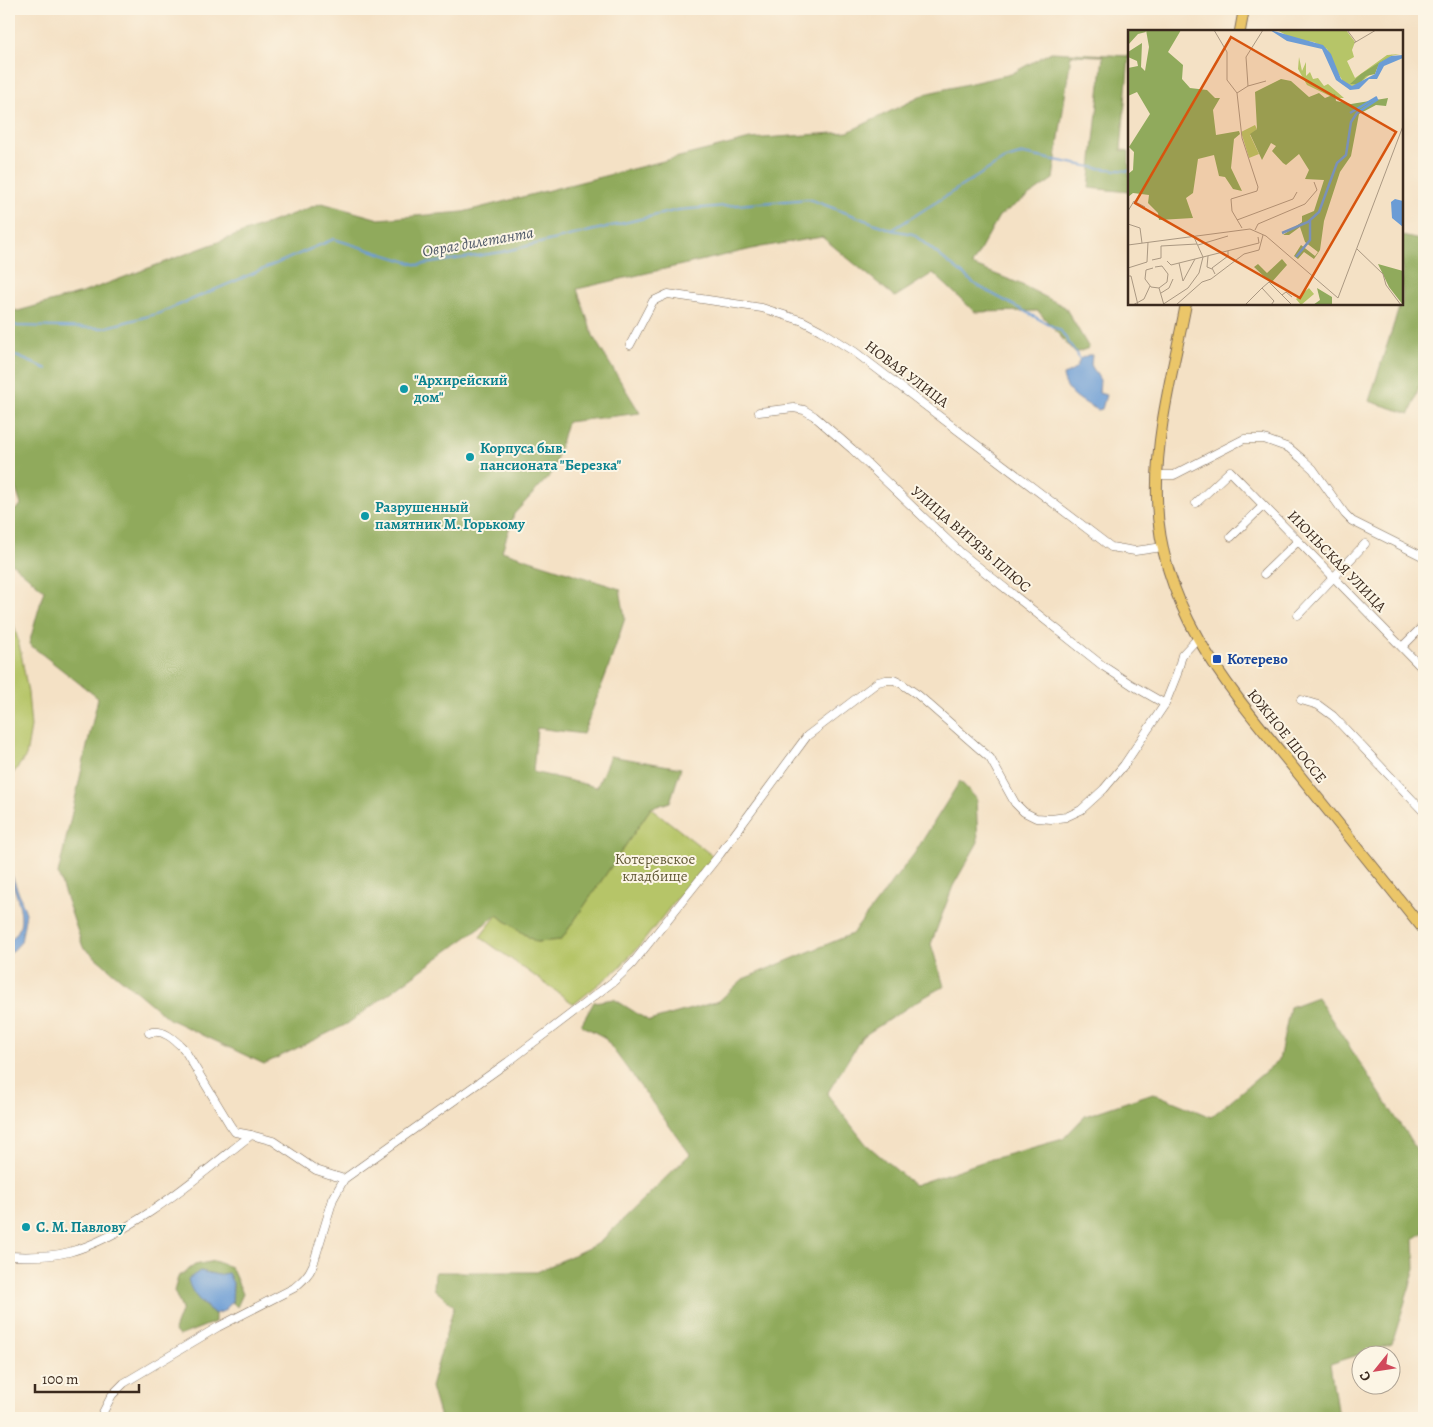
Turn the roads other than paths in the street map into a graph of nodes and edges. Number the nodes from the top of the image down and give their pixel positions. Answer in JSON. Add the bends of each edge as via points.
{"nodes":[{"id":1,"x":1244,"y":9,"type":"edge"},
{"id":2,"x":1240,"y":30,"type":"edge"},
{"id":3,"x":1186,"y":305,"type":"edge"},
{"id":4,"x":630,"y":345,"type":"dead end"},
{"id":5,"x":759,"y":412,"type":"dead end"},
{"id":6,"x":1157,"y":475,"type":"junction"},
{"id":7,"x":1196,"y":503,"type":"dead end"},
{"id":8,"x":1264,"y":506,"type":"junction"},
{"id":9,"x":1230,"y":537,"type":"dead end"},
{"id":10,"x":1298,"y":541,"type":"junction"},
{"id":11,"x":1365,"y":544,"type":"dead end"},
{"id":12,"x":1163,"y":547,"type":"junction"},
{"id":13,"x":1424,"y":557,"type":"edge"},
{"id":14,"x":1264,"y":574,"type":"dead end"},
{"id":15,"x":1334,"y":577,"type":"junction"},
{"id":16,"x":1298,"y":615,"type":"dead end"},
{"id":17,"x":1424,"y":625,"type":"edge"},
{"id":18,"x":1197,"y":638,"type":"junction"},
{"id":19,"x":1402,"y":646,"type":"junction"},
{"id":20,"x":1424,"y":670,"type":"edge"},
{"id":21,"x":1301,"y":700,"type":"dead end"},
{"id":22,"x":1165,"y":704,"type":"junction"},
{"id":23,"x":1424,"y":812,"type":"edge"},
{"id":24,"x":1424,"y":930,"type":"edge"},
{"id":25,"x":149,"y":1033,"type":"dead end"},
{"id":26,"x":251,"y":1135,"type":"junction"},
{"id":27,"x":344,"y":1179,"type":"junction"},
{"id":28,"x":9,"y":1256,"type":"edge"},
{"id":29,"x":100,"y":1418,"type":"edge"}],
"edges":[{"from":1,"to":2,"type":"main road"},
{"from":3,"to":6,"type":"main road","name":"ЮЖНОЕ ШОССЕ","via":[[1165,412]]},
{"from":4,"to":12,"type":"street","name":"НОВАЯ УЛИЦА","via":[[653,301],[668,294],[762,308],[803,321],[855,352],[1111,547],[1134,551]]},
{"from":5,"to":22,"type":"street","name":"УЛИЦА ВИТЯЗЬ ПЛЮС","via":[[794,408],[814,416],[962,553],[1103,666]]},
{"from":6,"to":12,"type":"main road","name":"ЮЖНОЕ ШОССЕ","via":[[1157,510]]},
{"from":6,"to":13,"type":"street","via":[[1174,475],[1244,439],[1264,439],[1289,448],[1313,469],[1352,521]]},
{"from":7,"to":8,"type":"street","name":"ИЮНЬСКАЯ УЛИЦА","via":[[1230,471]]},
{"from":8,"to":9,"type":"street"},
{"from":8,"to":10,"type":"street","name":"ИЮНЬСКАЯ УЛИЦА"},
{"from":10,"to":14,"type":"street"},
{"from":10,"to":15,"type":"street","name":"ИЮНЬСКАЯ УЛИЦА"},
{"from":11,"to":15,"type":"street"},
{"from":12,"to":18,"type":"main road","name":"ЮЖНОЕ ШОССЕ","via":[[1176,593]]},
{"from":15,"to":16,"type":"street"},
{"from":15,"to":19,"type":"street","name":"ИЮНЬСКАЯ УЛИЦА"},
{"from":17,"to":19,"type":"street"},
{"from":18,"to":22,"type":"street","via":[[1182,655]]},
{"from":18,"to":24,"type":"main road","name":"ЮЖНОЕ ШОССЕ","via":[[1239,700]]},
{"from":19,"to":20,"type":"street","name":"ИЮНЬСКАЯ УЛИЦА"},
{"from":21,"to":23,"type":"street","via":[[1318,705],[1333,716]]},
{"from":22,"to":27,"type":"street","via":[[1124,765],[1081,810],[1058,818],[1036,818],[1015,803],[990,758],[918,695],[894,680],[878,682],[807,736],[720,854],[632,964],[508,1062]]},
{"from":25,"to":26,"type":"street","via":[[161,1032],[184,1049],[235,1132]]},
{"from":26,"to":27,"type":"street","via":[[274,1141],[316,1170]]},
{"from":26,"to":28,"type":"street","via":[[178,1192],[99,1242],[43,1257]]},
{"from":27,"to":29,"type":"street","via":[[333,1199],[310,1272],[304,1279],[294,1288],[124,1383],[112,1395]]}]}
